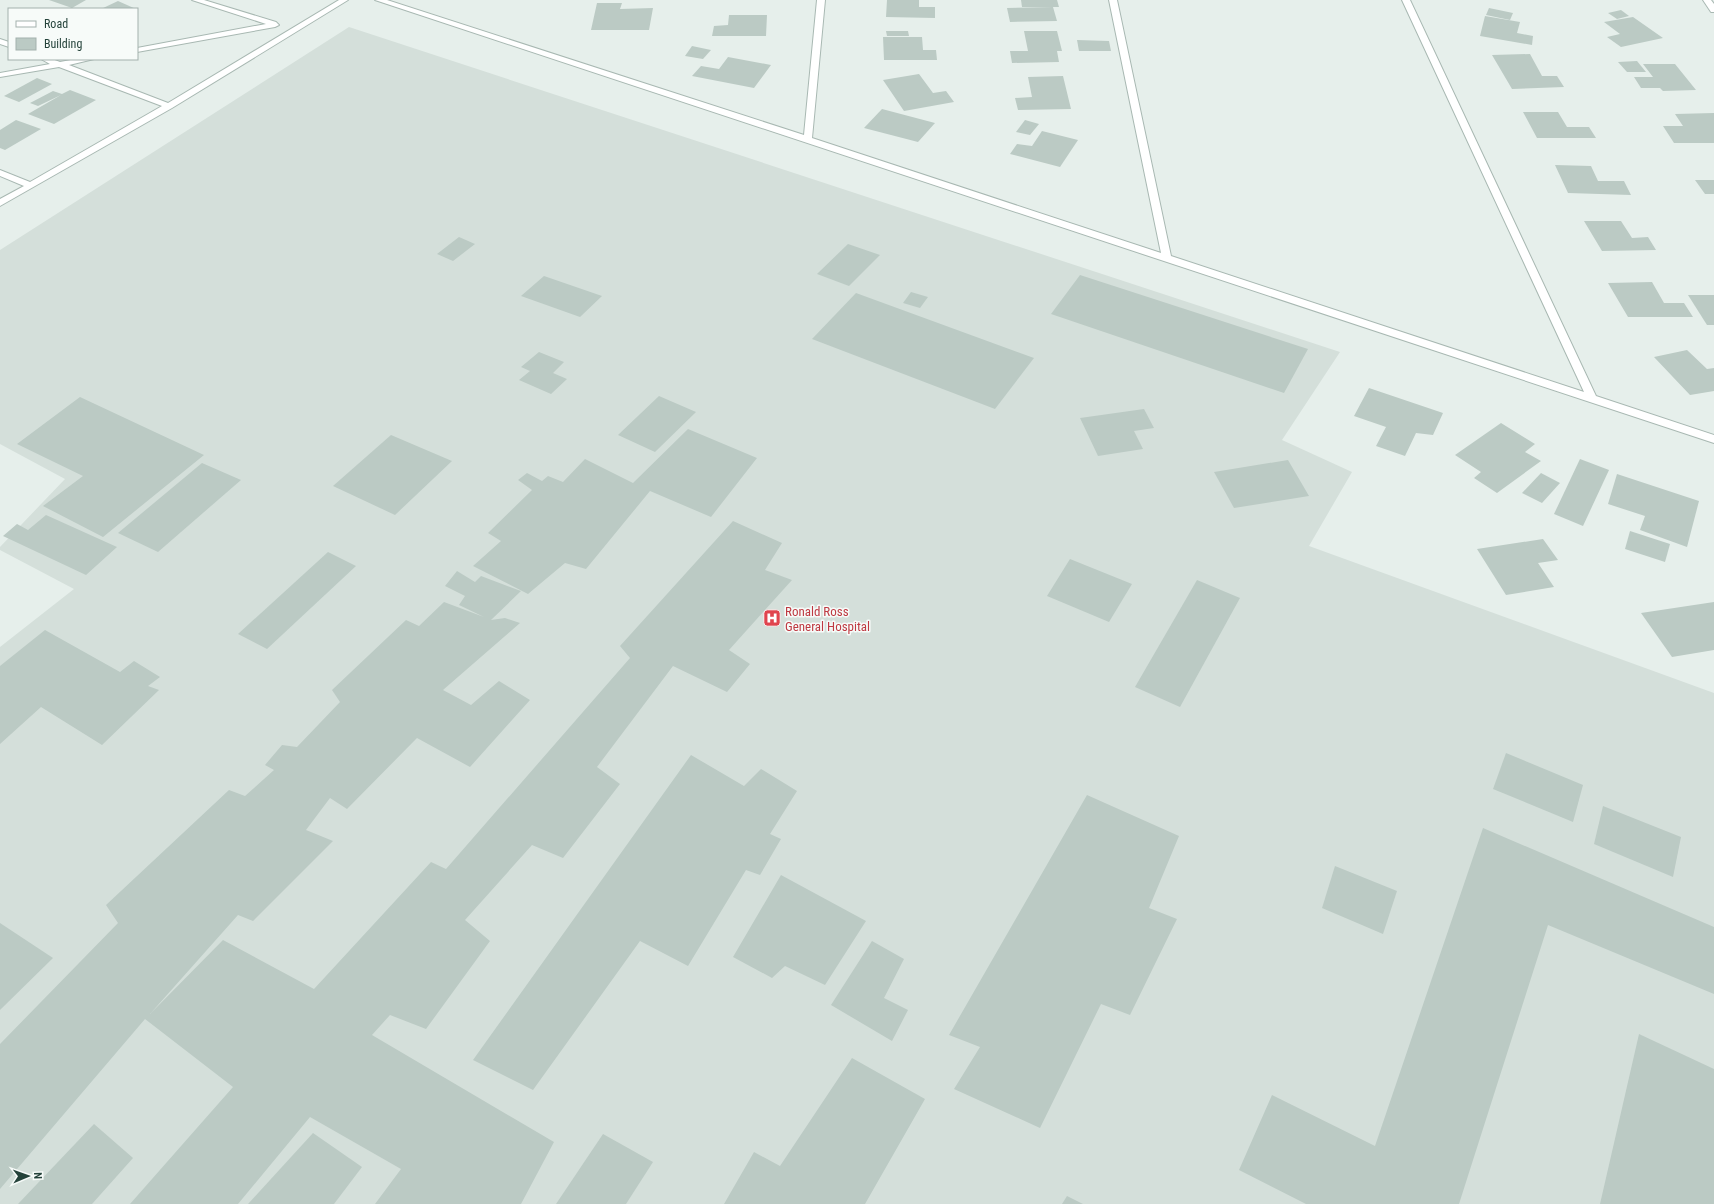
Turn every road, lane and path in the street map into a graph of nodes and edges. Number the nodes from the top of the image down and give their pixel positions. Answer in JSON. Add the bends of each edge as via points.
{"nodes":[{"id":1,"x":196,"y":0,"type":"edge"},
{"id":2,"x":344,"y":0,"type":"edge"},
{"id":3,"x":379,"y":0,"type":"edge"},
{"id":4,"x":821,"y":0,"type":"edge"},
{"id":5,"x":1112,"y":0,"type":"edge"},
{"id":6,"x":1406,"y":0,"type":"edge"},
{"id":7,"x":1707,"y":0,"type":"edge"},
{"id":8,"x":1714,"y":10,"type":"edge"},
{"id":9,"x":275,"y":25,"type":"junction"},
{"id":10,"x":293,"y":31,"type":"junction"},
{"id":11,"x":138,"y":50,"type":"edge"},
{"id":12,"x":46,"y":60,"type":"edge"},
{"id":13,"x":85,"y":60,"type":"edge"},
{"id":14,"x":59,"y":65,"type":"junction"},
{"id":15,"x":0,"y":74,"type":"edge"},
{"id":16,"x":169,"y":106,"type":"junction"},
{"id":17,"x":808,"y":139,"type":"junction"},
{"id":18,"x":0,"y":173,"type":"edge"},
{"id":19,"x":30,"y":186,"type":"junction"},
{"id":20,"x":0,"y":203,"type":"edge"},
{"id":21,"x":1167,"y":258,"type":"junction"},
{"id":22,"x":1592,"y":398,"type":"junction"},
{"id":23,"x":1714,"y":439,"type":"edge"}],
"edges":[{"from":1,"to":9,"type":"street"},
{"from":2,"to":10,"type":"street"},
{"from":3,"to":17,"type":"street"},
{"from":4,"to":17,"type":"street"},
{"from":5,"to":21,"type":"street"},
{"from":6,"to":22,"type":"street"},
{"from":7,"to":8,"type":"street"},
{"from":9,"to":10,"type":"street"},
{"from":9,"to":11,"type":"street"},
{"from":10,"to":16,"type":"street"},
{"from":12,"to":14,"type":"street"},
{"from":13,"to":14,"type":"street"},
{"from":14,"to":15,"type":"street"},
{"from":14,"to":16,"type":"street"},
{"from":16,"to":19,"type":"street"},
{"from":17,"to":21,"type":"street"},
{"from":18,"to":19,"type":"street"},
{"from":19,"to":20,"type":"street"},
{"from":21,"to":22,"type":"street"},
{"from":22,"to":23,"type":"street"}]}
